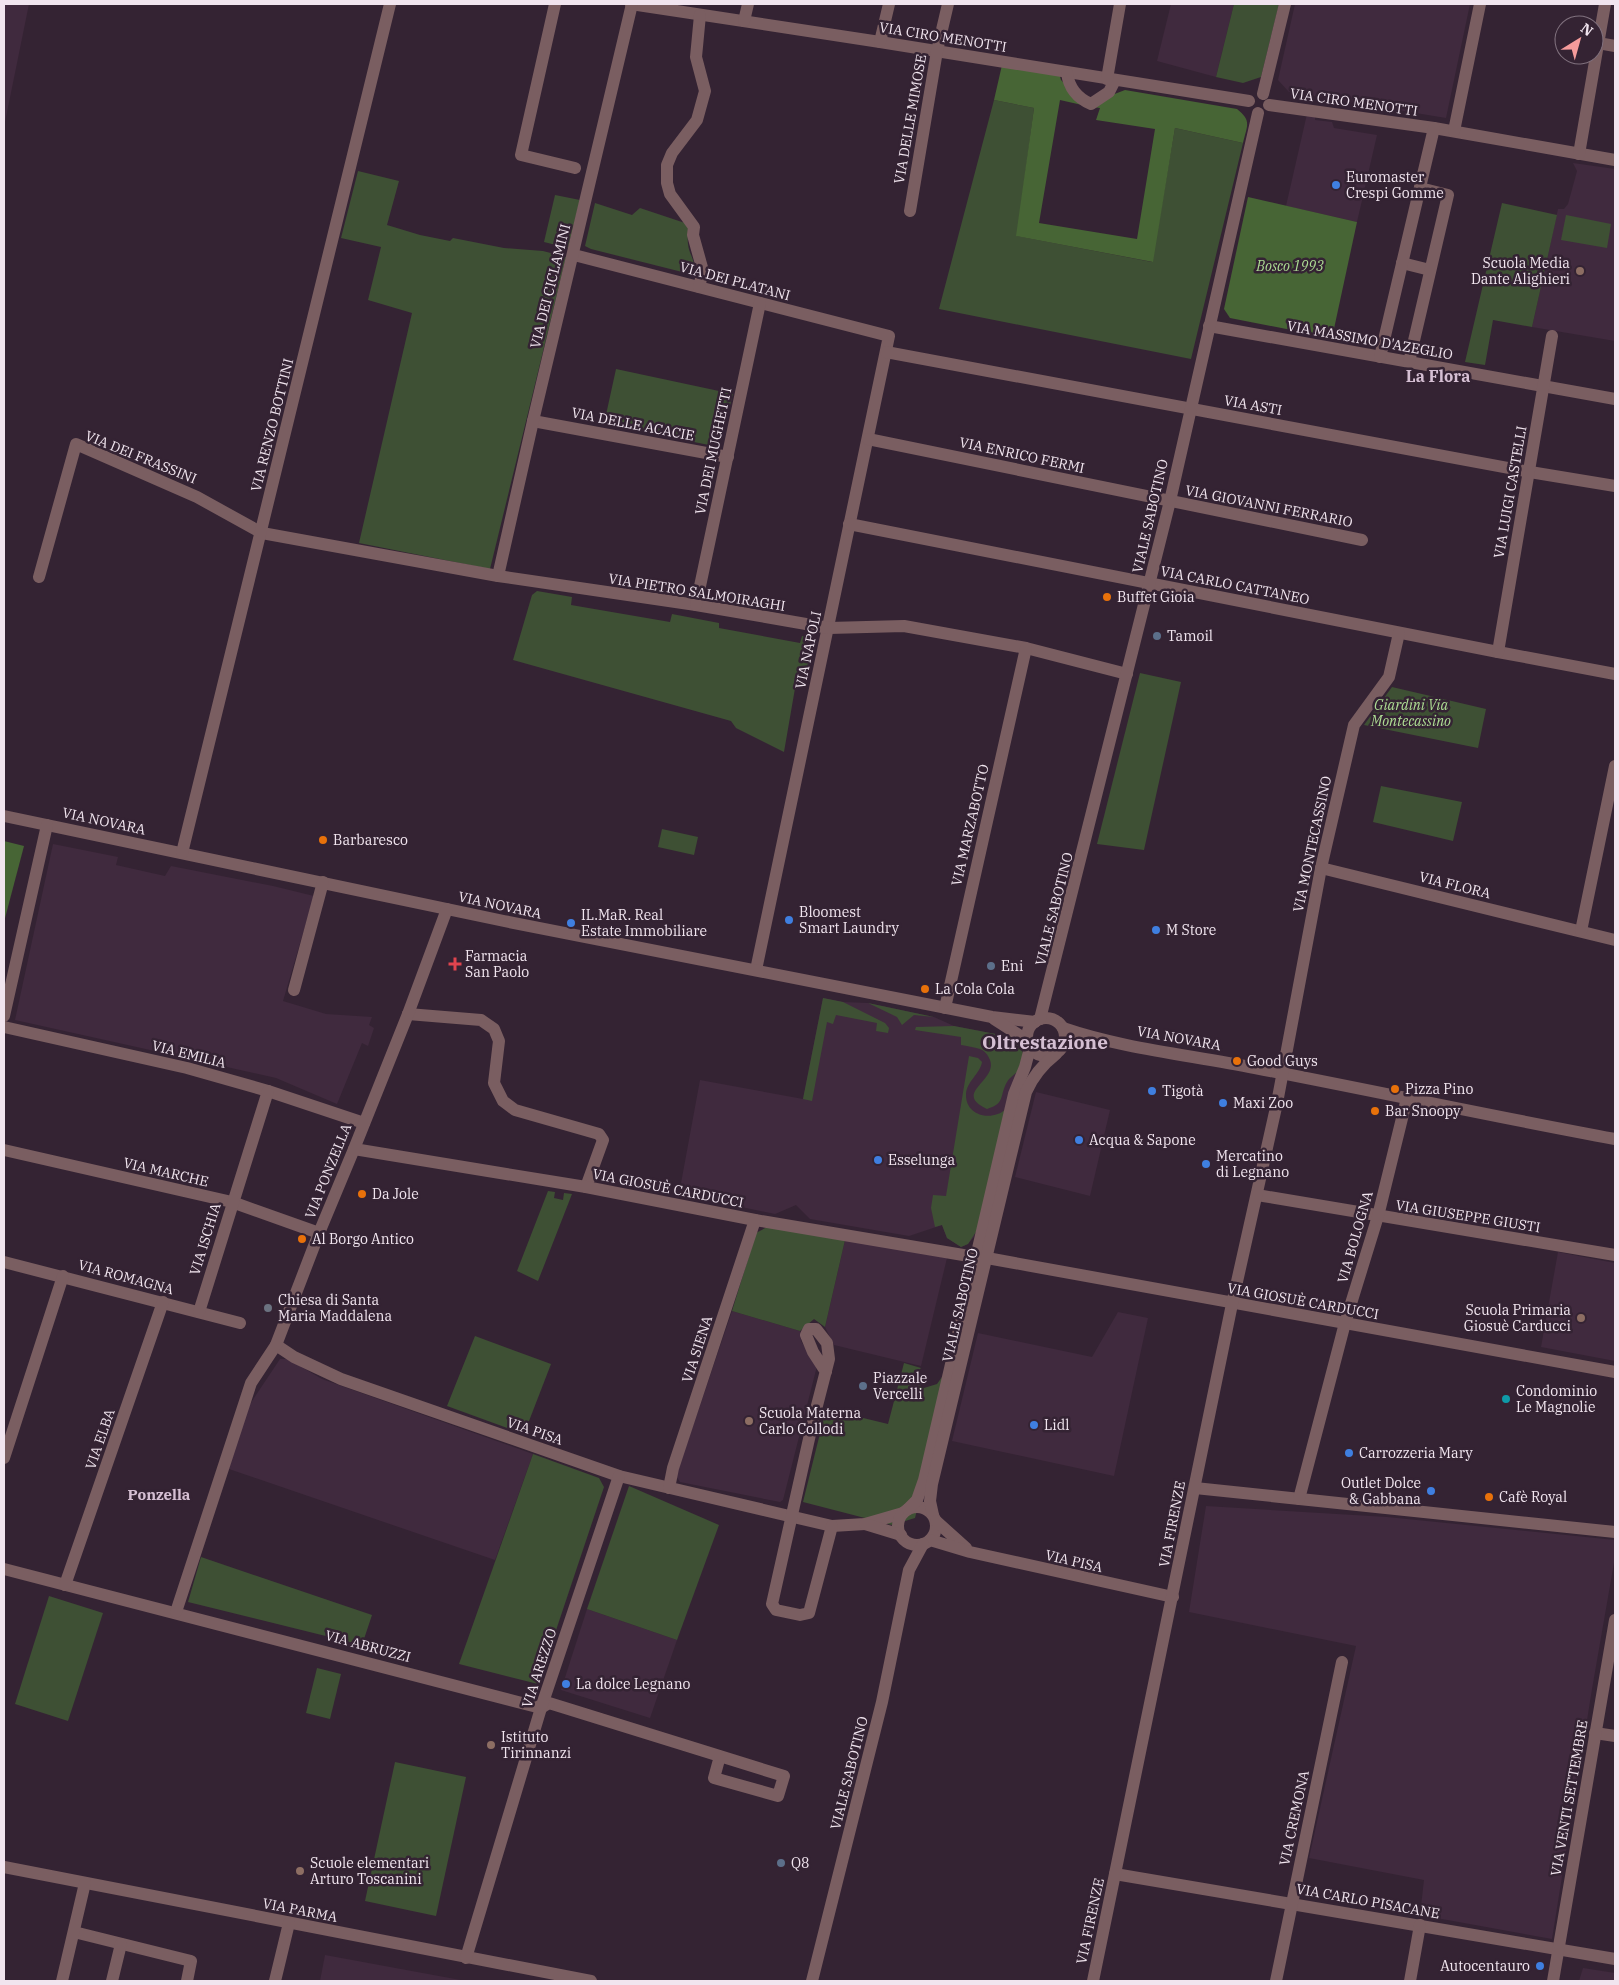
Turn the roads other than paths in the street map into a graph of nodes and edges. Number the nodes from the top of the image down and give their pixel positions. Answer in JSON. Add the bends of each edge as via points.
{"nodes":[{"id":1,"x":390,"y":4,"type":"edge"},
{"id":2,"x":555,"y":4,"type":"edge"},
{"id":3,"x":632,"y":4,"type":"edge"},
{"id":4,"x":748,"y":4,"type":"edge"},
{"id":5,"x":890,"y":4,"type":"edge"},
{"id":6,"x":948,"y":4,"type":"edge"},
{"id":7,"x":1120,"y":4,"type":"edge"},
{"id":8,"x":1285,"y":4,"type":"edge"},
{"id":9,"x":1480,"y":4,"type":"edge"},
{"id":10,"x":700,"y":15,"type":"junction"},
{"id":11,"x":744,"y":22,"type":"junction"},
{"id":12,"x":880,"y":42,"type":"junction"},
{"id":13,"x":937,"y":51,"type":"junction"},
{"id":14,"x":1594,"y":65,"type":"edge"},
{"id":15,"x":1067,"y":73,"type":"junction"},
{"id":16,"x":1111,"y":80,"type":"junction"},
{"id":17,"x":1266,"y":99,"type":"junction"},
{"id":18,"x":1249,"y":102,"type":"junction"},
{"id":19,"x":1258,"y":113,"type":"junction"},
{"id":20,"x":1434,"y":128,"type":"junction"},
{"id":21,"x":1454,"y":132,"type":"junction"},
{"id":22,"x":1579,"y":154,"type":"junction"},
{"id":23,"x":1615,"y":160,"type":"edge"},
{"id":24,"x":575,"y":168,"type":"dead end"},
{"id":25,"x":1420,"y":188,"type":"junction"},
{"id":26,"x":910,"y":211,"type":"dead end"},
{"id":27,"x":574,"y":255,"type":"junction"},
{"id":28,"x":1402,"y":263,"type":"junction"},
{"id":29,"x":1430,"y":270,"type":"junction"},
{"id":30,"x":699,"y":287,"type":"junction"},
{"id":31,"x":760,"y":303,"type":"junction"},
{"id":32,"x":1209,"y":326,"type":"junction"},
{"id":33,"x":889,"y":336,"type":"joint"},
{"id":34,"x":1552,"y":336,"type":"dead end"},
{"id":35,"x":886,"y":352,"type":"junction"},
{"id":36,"x":1380,"y":357,"type":"junction"},
{"id":37,"x":1409,"y":362,"type":"junction"},
{"id":38,"x":1542,"y":386,"type":"junction"},
{"id":39,"x":1615,"y":399,"type":"edge"},
{"id":40,"x":1190,"y":409,"type":"junction"},
{"id":41,"x":533,"y":420,"type":"junction"},
{"id":42,"x":868,"y":439,"type":"junction"},
{"id":43,"x":728,"y":457,"type":"junction"},
{"id":44,"x":1530,"y":472,"type":"junction"},
{"id":45,"x":1615,"y":486,"type":"edge"},
{"id":46,"x":1170,"y":501,"type":"junction"},
{"id":47,"x":849,"y":524,"type":"junction"},
{"id":48,"x":262,"y":532,"type":"junction"},
{"id":49,"x":1362,"y":540,"type":"dead end"},
{"id":50,"x":498,"y":576,"type":"junction"},
{"id":51,"x":39,"y":577,"type":"dead end"},
{"id":52,"x":1149,"y":583,"type":"junction"},
{"id":53,"x":696,"y":606,"type":"junction"},
{"id":54,"x":828,"y":628,"type":"junction"},
{"id":55,"x":1399,"y":633,"type":"junction"},
{"id":56,"x":1026,"y":648,"type":"junction"},
{"id":57,"x":1498,"y":652,"type":"junction"},
{"id":58,"x":1128,"y":674,"type":"junction"},
{"id":59,"x":1615,"y":674,"type":"edge"},
{"id":60,"x":1615,"y":766,"type":"edge"},
{"id":61,"x":4,"y":816,"type":"edge"},
{"id":62,"x":47,"y":825,"type":"junction"},
{"id":63,"x":182,"y":853,"type":"junction"},
{"id":64,"x":1321,"y":868,"type":"junction"},
{"id":65,"x":323,"y":882,"type":"junction"},
{"id":66,"x":447,"y":909,"type":"junction"},
{"id":67,"x":1581,"y":931,"type":"junction"},
{"id":68,"x":1615,"y":940,"type":"edge"},
{"id":69,"x":756,"y":970,"type":"junction"},
{"id":70,"x":1051,"y":982,"type":"junction"},
{"id":71,"x":294,"y":990,"type":"dead end"},
{"id":72,"x":945,"y":1008,"type":"junction"},
{"id":73,"x":408,"y":1014,"type":"junction"},
{"id":74,"x":4,"y":1016,"type":"edge"},
{"id":75,"x":992,"y":1017,"type":"junction"},
{"id":76,"x":1038,"y":1020,"type":"junction"},
{"id":77,"x":1060,"y":1025,"type":"junction"},
{"id":78,"x":4,"y":1027,"type":"edge"},
{"id":79,"x":1098,"y":1039,"type":"junction"},
{"id":80,"x":1029,"y":1044,"type":"junction"},
{"id":81,"x":1058,"y":1052,"type":"junction"},
{"id":82,"x":1283,"y":1073,"type":"junction"},
{"id":83,"x":268,"y":1090,"type":"junction"},
{"id":84,"x":1407,"y":1098,"type":"junction"},
{"id":85,"x":364,"y":1123,"type":"junction"},
{"id":86,"x":1615,"y":1139,"type":"edge"},
{"id":87,"x":354,"y":1149,"type":"junction"},
{"id":88,"x":4,"y":1150,"type":"edge"},
{"id":89,"x":586,"y":1187,"type":"junction"},
{"id":90,"x":1257,"y":1195,"type":"junction"},
{"id":91,"x":232,"y":1202,"type":"junction"},
{"id":92,"x":1378,"y":1216,"type":"junction"},
{"id":93,"x":755,"y":1220,"type":"junction"},
{"id":94,"x":319,"y":1233,"type":"junction"},
{"id":95,"x":1615,"y":1255,"type":"edge"},
{"id":96,"x":981,"y":1257,"type":"junction"},
{"id":97,"x":4,"y":1262,"type":"edge"},
{"id":98,"x":63,"y":1276,"type":"junction"},
{"id":99,"x":163,"y":1302,"type":"junction"},
{"id":100,"x":1232,"y":1304,"type":"junction"},
{"id":101,"x":199,"y":1312,"type":"junction"},
{"id":102,"x":240,"y":1323,"type":"dead end"},
{"id":103,"x":1345,"y":1323,"type":"junction"},
{"id":104,"x":276,"y":1345,"type":"junction"},
{"id":105,"x":826,"y":1372,"type":"dead end"},
{"id":106,"x":1615,"y":1372,"type":"edge"},
{"id":107,"x":4,"y":1458,"type":"edge"},
{"id":108,"x":619,"y":1476,"type":"junction"},
{"id":109,"x":669,"y":1488,"type":"junction"},
{"id":110,"x":1195,"y":1488,"type":"junction"},
{"id":111,"x":1299,"y":1499,"type":"junction"},
{"id":112,"x":905,"y":1511,"type":"junction"},
{"id":113,"x":793,"y":1517,"type":"junction"},
{"id":114,"x":934,"y":1518,"type":"junction"},
{"id":115,"x":865,"y":1524,"type":"junction"},
{"id":116,"x":832,"y":1526,"type":"junction"},
{"id":117,"x":1615,"y":1532,"type":"edge"},
{"id":118,"x":904,"y":1538,"type":"junction"},
{"id":119,"x":926,"y":1542,"type":"junction"},
{"id":120,"x":970,"y":1552,"type":"junction"},
{"id":121,"x":4,"y":1569,"type":"edge"},
{"id":122,"x":909,"y":1570,"type":"junction"},
{"id":123,"x":65,"y":1584,"type":"junction"},
{"id":124,"x":1173,"y":1597,"type":"junction"},
{"id":125,"x":176,"y":1612,"type":"junction"},
{"id":126,"x":1615,"y":1620,"type":"edge"},
{"id":127,"x":1342,"y":1662,"type":"dead end"},
{"id":128,"x":541,"y":1708,"type":"junction"},
{"id":129,"x":1595,"y":1733,"type":"junction"},
{"id":130,"x":1615,"y":1736,"type":"edge"},
{"id":131,"x":720,"y":1756,"type":"junction"},
{"id":132,"x":4,"y":1867,"type":"edge"},
{"id":133,"x":1115,"y":1874,"type":"junction"},
{"id":134,"x":86,"y":1883,"type":"junction"},
{"id":135,"x":1292,"y":1903,"type":"junction"},
{"id":136,"x":289,"y":1923,"type":"junction"},
{"id":137,"x":1420,"y":1925,"type":"junction"},
{"id":138,"x":74,"y":1932,"type":"junction"},
{"id":139,"x":121,"y":1944,"type":"junction"},
{"id":140,"x":1559,"y":1949,"type":"junction"},
{"id":141,"x":466,"y":1958,"type":"junction"},
{"id":142,"x":1615,"y":1959,"type":"edge"},
{"id":143,"x":62,"y":1981,"type":"edge"},
{"id":144,"x":112,"y":1981,"type":"edge"},
{"id":145,"x":187,"y":1981,"type":"edge"},
{"id":146,"x":275,"y":1981,"type":"edge"},
{"id":147,"x":591,"y":1981,"type":"edge"},
{"id":148,"x":812,"y":1981,"type":"edge"},
{"id":149,"x":1093,"y":1981,"type":"edge"},
{"id":150,"x":1276,"y":1981,"type":"edge"},
{"id":151,"x":1410,"y":1981,"type":"edge"},
{"id":152,"x":1553,"y":1981,"type":"edge"}],
"edges":[{"from":1,"to":48,"type":"street","name":"VIA RENZO BOTTINI"},
{"from":2,"to":24,"type":"street","via":[[520,155]]},
{"from":3,"to":10,"type":"street","name":"VIA CIRO MENOTTI"},
{"from":3,"to":27,"type":"street","name":"VIA DEI CICLAMINI"},
{"from":4,"to":11,"type":"street"},
{"from":5,"to":12,"type":"street"},
{"from":6,"to":13,"type":"street","name":"VIA DELLE MIMOSE"},
{"from":7,"to":16,"type":"street"},
{"from":8,"to":17,"type":"street"},
{"from":9,"to":21,"type":"street"},
{"from":10,"to":11,"type":"street","name":"VIA CIRO MENOTTI"},
{"from":10,"to":30,"type":"street","via":[[696,57],[705,91],[697,120],[672,153],[667,166],[670,194],[694,228],[703,271]]},
{"from":11,"to":12,"type":"street","name":"VIA CIRO MENOTTI"},
{"from":12,"to":13,"type":"street","name":"VIA CIRO MENOTTI"},
{"from":13,"to":15,"type":"street","name":"VIA CIRO MENOTTI"},
{"from":13,"to":26,"type":"street","name":"VIA DELLE MIMOSE"},
{"from":14,"to":22,"type":"street"},
{"from":15,"to":16,"type":"street","name":"VIA CIRO MENOTTI"},
{"from":15,"to":16,"type":"street","via":[[1074,92],[1091,104],[1109,92]]},
{"from":16,"to":18,"type":"street","name":"VIA CIRO MENOTTI"},
{"from":17,"to":18,"type":"street","via":[[1254,94]]},
{"from":17,"to":19,"type":"street","via":[[1264,112]]},
{"from":17,"to":20,"type":"street","name":"VIA CIRO MENOTTI"},
{"from":18,"to":19,"type":"street","via":[[1250,108]]},
{"from":19,"to":32,"type":"street","name":"VIALE SABOTINO"},
{"from":20,"to":21,"type":"street","name":"VIA CIRO MENOTTI"},
{"from":20,"to":25,"type":"street","name":"VIA CIRO MENOTTI"},
{"from":21,"to":22,"type":"street","name":"VIA CIRO MENOTTI"},
{"from":22,"to":23,"type":"street","name":"VIA CIRO MENOTTI"},
{"from":25,"to":28,"type":"street","name":"VIA CIRO MENOTTI"},
{"from":25,"to":29,"type":"street","via":[[1448,195]]},
{"from":27,"to":30,"type":"street","name":"VIA DEI PLATANI"},
{"from":27,"to":41,"type":"street","name":"VIA DEI CICLAMINI"},
{"from":28,"to":29,"type":"street"},
{"from":28,"to":36,"type":"street","name":"VIA CIRO MENOTTI"},
{"from":29,"to":37,"type":"street"},
{"from":30,"to":31,"type":"street","name":"VIA DEI PLATANI"},
{"from":31,"to":33,"type":"street","name":"VIA DEI PLATANI"},
{"from":31,"to":43,"type":"street","name":"VIA DEI MUGHETTI"},
{"from":32,"to":36,"type":"street","name":"VIA MASSIMO D'AZEGLIO"},
{"from":32,"to":40,"type":"street","name":"VIALE SABOTINO"},
{"from":33,"to":35,"type":"street","name":"VIA NAPOLI"},
{"from":34,"to":38,"type":"street","name":"VIA LUIGI CASTELLI"},
{"from":35,"to":40,"type":"street","name":"VIA ASTI"},
{"from":35,"to":42,"type":"street","name":"VIA NAPOLI"},
{"from":36,"to":37,"type":"street","name":"VIA MASSIMO D'AZEGLIO"},
{"from":37,"to":38,"type":"street","name":"VIA MASSIMO D'AZEGLIO"},
{"from":38,"to":39,"type":"street","name":"VIA MASSIMO D'AZEGLIO"},
{"from":38,"to":44,"type":"street","name":"VIA LUIGI CASTELLI"},
{"from":40,"to":44,"type":"street","name":"VIA ASTI"},
{"from":40,"to":46,"type":"street","name":"VIALE SABOTINO"},
{"from":41,"to":43,"type":"street","name":"VIA DELLE ACACIE"},
{"from":41,"to":50,"type":"street","name":"VIA DEI CICLAMINI"},
{"from":42,"to":46,"type":"street","name":"VIA ENRICO FERMI"},
{"from":42,"to":47,"type":"street","name":"VIA NAPOLI"},
{"from":43,"to":53,"type":"street","name":"VIA DEI MUGHETTI"},
{"from":44,"to":45,"type":"street","name":"VIA ASTI"},
{"from":44,"to":57,"type":"street","name":"VIA LUIGI CASTELLI"},
{"from":46,"to":49,"type":"street","name":"VIA GIOVANNI FERRARIO"},
{"from":46,"to":52,"type":"street","name":"VIALE SABOTINO"},
{"from":47,"to":52,"type":"street","name":"VIA CARLO CATTANEO"},
{"from":47,"to":54,"type":"street","name":"VIA NAPOLI"},
{"from":48,"to":50,"type":"street","name":"VIA PIETRO SALMOIRAGHI"},
{"from":48,"to":51,"type":"street","name":"VIA DEI FRASSINI","via":[[197,497],[76,444]]},
{"from":48,"to":63,"type":"street","name":"VIA RENZO BOTTINI"},
{"from":50,"to":53,"type":"street","name":"VIA PIETRO SALMOIRAGHI"},
{"from":52,"to":55,"type":"street","name":"VIA CARLO CATTANEO"},
{"from":52,"to":58,"type":"street","name":"VIALE SABOTINO"},
{"from":53,"to":54,"type":"street","name":"VIA PIETRO SALMOIRAGHI"},
{"from":54,"to":56,"type":"street","name":"VIA PIETRO SALMOIRAGHI","via":[[904,626]]},
{"from":54,"to":69,"type":"street","name":"VIA NAPOLI"},
{"from":55,"to":57,"type":"street","name":"VIA CARLO CATTANEO"},
{"from":55,"to":64,"type":"street","name":"VIA MONTECASSINO","via":[[1389,677],[1354,725]]},
{"from":56,"to":58,"type":"street","name":"VIA PIETRO SALMOIRAGHI"},
{"from":56,"to":72,"type":"street","name":"VIA MARZABOTTO"},
{"from":57,"to":59,"type":"street","name":"VIA CARLO CATTANEO"},
{"from":58,"to":70,"type":"street","name":"VIALE SABOTINO"},
{"from":60,"to":67,"type":"street"},
{"from":61,"to":62,"type":"street","name":"VIA NOVARA"},
{"from":62,"to":63,"type":"street","name":"VIA NOVARA"},
{"from":62,"to":74,"type":"street"},
{"from":63,"to":65,"type":"street","name":"VIA NOVARA"},
{"from":64,"to":67,"type":"street","name":"VIA FLORA"},
{"from":64,"to":82,"type":"street","name":"VIA MONTECASSINO"},
{"from":65,"to":66,"type":"street","name":"VIA NOVARA"},
{"from":65,"to":71,"type":"street"},
{"from":66,"to":69,"type":"street","name":"VIA NOVARA"},
{"from":66,"to":73,"type":"street","name":"VIA PONZELLA"},
{"from":67,"to":68,"type":"street","name":"VIA FLORA"},
{"from":69,"to":72,"type":"street","name":"VIA NOVARA"},
{"from":70,"to":76,"type":"street","name":"VIALE SABOTINO"},
{"from":70,"to":77,"type":"street","name":"VIALE SABOTINO"},
{"from":72,"to":75,"type":"street","name":"VIA NOVARA"},
{"from":73,"to":85,"type":"street","name":"VIA PONZELLA"},
{"from":73,"to":89,"type":"street","via":[[481,1020],[494,1029],[499,1042],[494,1083],[503,1101],[515,1110],[599,1134],[603,1140]]},
{"from":75,"to":76,"type":"street","name":"VIA NOVARA"},
{"from":75,"to":80,"type":"street","name":"VIA NOVARA"},
{"from":76,"to":77,"type":"street","via":[[1051,1019]]},
{"from":76,"to":80,"type":"street","via":[[1029,1030]]},
{"from":77,"to":79,"type":"street","name":"VIA NOVARA"},
{"from":77,"to":81,"type":"street","via":[[1065,1039]]},
{"from":78,"to":83,"type":"street","name":"VIA EMILIA","via":[[187,1068]]},
{"from":79,"to":81,"type":"street","name":"VIA NOVARA","via":[[1073,1044]]},
{"from":79,"to":82,"type":"street","name":"VIA NOVARA"},
{"from":80,"to":81,"type":"street","via":[[1034,1052],[1044,1056]]},
{"from":80,"to":96,"type":"street","name":"VIALE SABOTINO","via":[[1025,1067],[1014,1094]]},
{"from":81,"to":96,"type":"street","name":"VIALE SABOTINO","via":[[1034,1075],[1026,1092]]},
{"from":82,"to":84,"type":"street","name":"VIA NOVARA"},
{"from":82,"to":90,"type":"street","name":"VIA FIRENZE"},
{"from":83,"to":85,"type":"street","name":"VIA EMILIA"},
{"from":83,"to":91,"type":"street","name":"VIA ISCHIA"},
{"from":84,"to":86,"type":"street","name":"VIA NOVARA"},
{"from":84,"to":92,"type":"street","name":"VIA BOLOGNA"},
{"from":85,"to":87,"type":"street","name":"VIA PONZELLA"},
{"from":87,"to":89,"type":"street","name":"VIA GIOSUÈ CARDUCCI"},
{"from":87,"to":94,"type":"street","name":"VIA PONZELLA"},
{"from":88,"to":91,"type":"street","name":"VIA MARCHE"},
{"from":89,"to":93,"type":"street","name":"VIA GIOSUÈ CARDUCCI"},
{"from":90,"to":92,"type":"street","name":"VIA GIUSEPPE GIUSTI"},
{"from":90,"to":100,"type":"street","name":"VIA FIRENZE"},
{"from":91,"to":94,"type":"street","name":"VIA MARCHE"},
{"from":91,"to":101,"type":"street","name":"VIA ISCHIA"},
{"from":92,"to":95,"type":"street","name":"VIA GIUSEPPE GIUSTI"},
{"from":92,"to":103,"type":"street","name":"VIA BOLOGNA"},
{"from":93,"to":96,"type":"street","name":"VIA GIOSUÈ CARDUCCI"},
{"from":93,"to":109,"type":"street","name":"VIA SIENA"},
{"from":94,"to":104,"type":"street","name":"VIA PONZELLA"},
{"from":96,"to":100,"type":"street","name":"VIA GIOSUÈ CARDUCCI"},
{"from":96,"to":112,"type":"street","name":"VIALE SABOTINO","via":[[924,1480],[917,1500]]},
{"from":96,"to":114,"type":"street","name":"VIALE SABOTINO","via":[[932,1484],[930,1501]]},
{"from":97,"to":98,"type":"street","name":"VIA ROMAGNA"},
{"from":98,"to":99,"type":"street","name":"VIA ROMAGNA"},
{"from":98,"to":107,"type":"street"},
{"from":99,"to":101,"type":"street","name":"VIA ROMAGNA"},
{"from":99,"to":123,"type":"street","name":"VIA ELBA"},
{"from":100,"to":103,"type":"street","name":"VIA GIOSUÈ CARDUCCI"},
{"from":100,"to":110,"type":"street","name":"VIA FIRENZE"},
{"from":101,"to":102,"type":"street","name":"VIA ROMAGNA"},
{"from":103,"to":106,"type":"street","name":"VIA GIOSUÈ CARDUCCI"},
{"from":103,"to":111,"type":"street","name":"VIA BOLOGNA"},
{"from":104,"to":108,"type":"street","name":"VIA PISA","via":[[341,1379]]},
{"from":104,"to":125,"type":"street","name":"VIA PONZELLA","via":[[251,1383]]},
{"from":105,"to":113,"type":"street"},
{"from":108,"to":109,"type":"street","name":"VIA PISA"},
{"from":108,"to":128,"type":"street","name":"VIA AREZZO"},
{"from":109,"to":113,"type":"street","name":"VIA PISA"},
{"from":110,"to":111,"type":"street"},
{"from":110,"to":124,"type":"street","name":"VIA FIRENZE"},
{"from":111,"to":117,"type":"street"},
{"from":112,"to":114,"type":"street","via":[[915,1506],[924,1508]]},
{"from":112,"to":115,"type":"street","name":"VIA PISA"},
{"from":112,"to":118,"type":"street","via":[[898,1524]]},
{"from":113,"to":116,"type":"street","name":"VIA PISA"},
{"from":113,"to":116,"type":"street","via":[[772,1604],[776,1610],[800,1615],[809,1613]]},
{"from":114,"to":119,"type":"street","via":[[936,1528]]},
{"from":114,"to":120,"type":"street","name":"VIA PISA"},
{"from":115,"to":116,"type":"street","name":"VIA PISA"},
{"from":115,"to":118,"type":"street","name":"VIA PISA"},
{"from":118,"to":119,"type":"street","via":[[917,1545]]},
{"from":118,"to":122,"type":"street","name":"VIALE SABOTINO"},
{"from":119,"to":120,"type":"street","name":"VIA PISA"},
{"from":119,"to":122,"type":"street","name":"VIALE SABOTINO"},
{"from":120,"to":124,"type":"street","name":"VIA PISA"},
{"from":121,"to":123,"type":"street","name":"VIA ABRUZZI"},
{"from":122,"to":148,"type":"street","name":"VIALE SABOTINO","via":[[882,1702]]},
{"from":123,"to":125,"type":"street","name":"VIA ABRUZZI"},
{"from":124,"to":133,"type":"street","name":"VIA FIRENZE"},
{"from":125,"to":128,"type":"street","name":"VIA ABRUZZI"},
{"from":126,"to":129,"type":"street","name":"VIA VENTI SETTEMBRE"},
{"from":127,"to":135,"type":"street","name":"VIA CREMONA"},
{"from":128,"to":131,"type":"street","name":"VIA ABRUZZI","via":[[549,1703]]},
{"from":128,"to":141,"type":"street","name":"VIA AREZZO"},
{"from":129,"to":130,"type":"street"},
{"from":129,"to":140,"type":"street","name":"VIA VENTI SETTEMBRE"},
{"from":131,"to":131,"type":"street","name":"VIA ABRUZZI","via":[[714,1778],[778,1796],[784,1776]]},
{"from":132,"to":134,"type":"street","name":"VIA PARMA"},
{"from":133,"to":135,"type":"street","name":"VIA CARLO PISACANE"},
{"from":133,"to":149,"type":"street","name":"VIA FIRENZE"},
{"from":134,"to":136,"type":"street","name":"VIA PARMA"},
{"from":134,"to":138,"type":"street"},
{"from":135,"to":137,"type":"street","name":"VIA CARLO PISACANE"},
{"from":135,"to":150,"type":"street","name":"VIA CREMONA"},
{"from":136,"to":141,"type":"street","name":"VIA PARMA"},
{"from":136,"to":146,"type":"street"},
{"from":137,"to":140,"type":"street","name":"VIA CARLO PISACANE"},
{"from":137,"to":151,"type":"street"},
{"from":138,"to":139,"type":"street"},
{"from":138,"to":143,"type":"street"},
{"from":139,"to":144,"type":"street"},
{"from":139,"to":145,"type":"street","via":[[191,1961]]},
{"from":140,"to":142,"type":"street","name":"VIA CARLO PISACANE"},
{"from":140,"to":152,"type":"street","name":"VIA VENTI SETTEMBRE"},
{"from":141,"to":147,"type":"street","name":"VIA PARMA"}]}
